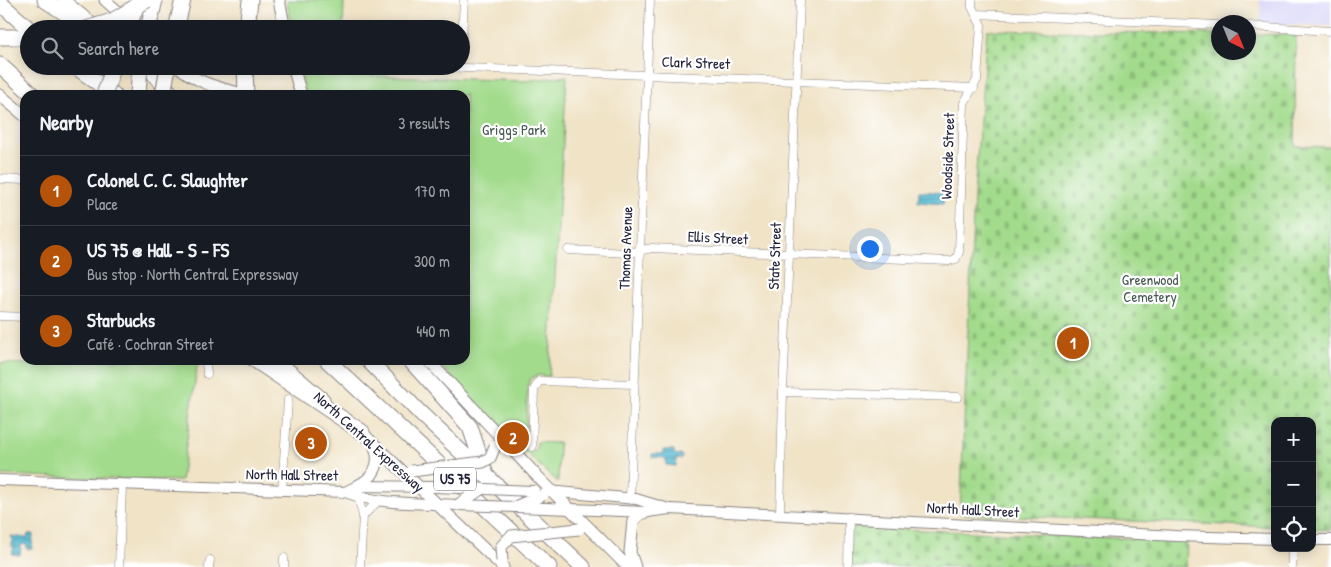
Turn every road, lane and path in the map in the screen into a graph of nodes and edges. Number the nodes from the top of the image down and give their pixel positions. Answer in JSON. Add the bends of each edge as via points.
{"nodes":[{"id":1,"x":45,"y":0,"type":"edge"},
{"id":2,"x":64,"y":0,"type":"edge"},
{"id":3,"x":105,"y":0,"type":"edge"},
{"id":4,"x":138,"y":0,"type":"edge"},
{"id":5,"x":147,"y":0,"type":"edge"},
{"id":6,"x":155,"y":0,"type":"edge"},
{"id":7,"x":183,"y":0,"type":"edge"},
{"id":8,"x":250,"y":0,"type":"edge"},
{"id":9,"x":279,"y":0,"type":"edge"},
{"id":10,"x":464,"y":0,"type":"edge"},
{"id":11,"x":650,"y":0,"type":"edge"},
{"id":12,"x":800,"y":0,"type":"edge"},
{"id":13,"x":972,"y":0,"type":"edge"},
{"id":14,"x":0,"y":3,"type":"edge"},
{"id":15,"x":0,"y":14,"type":"edge"},
{"id":16,"x":977,"y":14,"type":"junction"},
{"id":17,"x":74,"y":20,"type":"edge"},
{"id":18,"x":87,"y":20,"type":"edge"},
{"id":19,"x":112,"y":20,"type":"edge"},
{"id":20,"x":126,"y":20,"type":"edge"},
{"id":21,"x":131,"y":20,"type":"edge"},
{"id":22,"x":150,"y":20,"type":"edge"},
{"id":23,"x":178,"y":20,"type":"edge"},
{"id":24,"x":248,"y":20,"type":"edge"},
{"id":25,"x":283,"y":20,"type":"edge"},
{"id":26,"x":463,"y":20,"type":"edge"},
{"id":27,"x":20,"y":21,"type":"edge"},
{"id":28,"x":1211,"y":24,"type":"edge"},
{"id":29,"x":1256,"y":26,"type":"edge"},
{"id":30,"x":20,"y":29,"type":"edge"},
{"id":31,"x":1331,"y":31,"type":"edge"},
{"id":32,"x":20,"y":36,"type":"edge"},
{"id":33,"x":0,"y":37,"type":"edge"},
{"id":34,"x":0,"y":66,"type":"edge"},
{"id":35,"x":470,"y":67,"type":"edge"},
{"id":36,"x":88,"y":75,"type":"edge"},
{"id":37,"x":111,"y":75,"type":"edge"},
{"id":38,"x":144,"y":75,"type":"edge"},
{"id":39,"x":152,"y":75,"type":"edge"},
{"id":40,"x":154,"y":75,"type":"edge"},
{"id":41,"x":166,"y":75,"type":"edge"},
{"id":42,"x":188,"y":75,"type":"edge"},
{"id":43,"x":245,"y":75,"type":"edge"},
{"id":44,"x":295,"y":75,"type":"edge"},
{"id":45,"x":647,"y":75,"type":"junction"},
{"id":46,"x":796,"y":80,"type":"junction"},
{"id":47,"x":297,"y":82,"type":"junction"},
{"id":48,"x":974,"y":88,"type":"junction"},
{"id":49,"x":22,"y":90,"type":"edge"},
{"id":50,"x":27,"y":90,"type":"edge"},
{"id":51,"x":106,"y":90,"type":"edge"},
{"id":52,"x":107,"y":90,"type":"edge"},
{"id":53,"x":140,"y":90,"type":"edge"},
{"id":54,"x":164,"y":90,"type":"edge"},
{"id":55,"x":167,"y":90,"type":"edge"},
{"id":56,"x":173,"y":90,"type":"edge"},
{"id":57,"x":227,"y":90,"type":"edge"},
{"id":58,"x":246,"y":90,"type":"edge"},
{"id":59,"x":291,"y":90,"type":"edge"},
{"id":60,"x":299,"y":90,"type":"edge"},
{"id":61,"x":1,"y":96,"type":"edge"},
{"id":62,"x":20,"y":112,"type":"edge"},
{"id":63,"x":0,"y":179,"type":"edge"},
{"id":64,"x":20,"y":180,"type":"edge"},
{"id":65,"x":568,"y":250,"type":"dead end"},
{"id":66,"x":640,"y":250,"type":"junction"},
{"id":67,"x":789,"y":255,"type":"junction"},
{"id":68,"x":956,"y":259,"type":"joint"},
{"id":69,"x":0,"y":316,"type":"edge"},
{"id":70,"x":20,"y":317,"type":"edge"},
{"id":71,"x":206,"y":365,"type":"edge"},
{"id":72,"x":262,"y":365,"type":"edge"},
{"id":73,"x":284,"y":365,"type":"edge"},
{"id":74,"x":333,"y":365,"type":"edge"},
{"id":75,"x":373,"y":365,"type":"edge"},
{"id":76,"x":414,"y":365,"type":"edge"},
{"id":77,"x":433,"y":365,"type":"edge"},
{"id":78,"x":207,"y":374,"type":"dead end"},
{"id":79,"x":634,"y":384,"type":"junction"},
{"id":80,"x":783,"y":392,"type":"junction"},
{"id":81,"x":958,"y":397,"type":"dead end"},
{"id":82,"x":288,"y":399,"type":"dead end"},
{"id":83,"x":495,"y":432,"type":"junction"},
{"id":84,"x":367,"y":437,"type":"junction"},
{"id":85,"x":532,"y":447,"type":"dead end"},
{"id":86,"x":393,"y":462,"type":"junction"},
{"id":87,"x":486,"y":474,"type":"junction"},
{"id":88,"x":0,"y":480,"type":"edge"},
{"id":89,"x":122,"y":486,"type":"junction"},
{"id":90,"x":418,"y":486,"type":"junction"},
{"id":91,"x":481,"y":489,"type":"junction"},
{"id":92,"x":282,"y":491,"type":"junction"},
{"id":93,"x":357,"y":492,"type":"junction"},
{"id":94,"x":543,"y":492,"type":"junction"},
{"id":95,"x":630,"y":498,"type":"junction"},
{"id":96,"x":379,"y":500,"type":"junction"},
{"id":97,"x":435,"y":503,"type":"junction"},
{"id":98,"x":517,"y":506,"type":"junction"},
{"id":99,"x":454,"y":507,"type":"junction"},
{"id":100,"x":570,"y":508,"type":"junction"},
{"id":101,"x":670,"y":509,"type":"junction"},
{"id":102,"x":647,"y":512,"type":"junction"},
{"id":103,"x":780,"y":514,"type":"junction"},
{"id":104,"x":363,"y":516,"type":"junction"},
{"id":105,"x":849,"y":517,"type":"junction"},
{"id":106,"x":460,"y":526,"type":"junction"},
{"id":107,"x":595,"y":533,"type":"junction"},
{"id":108,"x":1271,"y":538,"type":"edge"},
{"id":109,"x":1316,"y":540,"type":"edge"},
{"id":110,"x":1331,"y":540,"type":"edge"},
{"id":111,"x":1292,"y":552,"type":"edge"},
{"id":112,"x":284,"y":558,"type":"dead end"},
{"id":113,"x":503,"y":565,"type":"edge"},
{"id":114,"x":119,"y":567,"type":"edge"},
{"id":115,"x":284,"y":567,"type":"edge"},
{"id":116,"x":360,"y":567,"type":"edge"},
{"id":117,"x":549,"y":567,"type":"edge"},
{"id":118,"x":583,"y":567,"type":"edge"},
{"id":119,"x":628,"y":567,"type":"edge"},
{"id":120,"x":635,"y":567,"type":"edge"},
{"id":121,"x":848,"y":567,"type":"edge"},
{"id":122,"x":1292,"y":567,"type":"edge"}],
"edges":[{"from":1,"to":17,"type":"highway"},
{"from":2,"to":18,"type":"main road"},
{"from":3,"to":20,"type":"main road"},
{"from":4,"to":21,"type":"highway","bridge":true},
{"from":5,"to":19,"type":"highway","bridge":true},
{"from":6,"to":22,"type":"highway"},
{"from":7,"to":23,"type":"highway"},
{"from":8,"to":24,"type":"highway"},
{"from":9,"to":25,"type":"main road"},
{"from":10,"to":26,"type":"street"},
{"from":11,"to":45,"type":"street","name":"Thomas Avenue"},
{"from":12,"to":46,"type":"street","name":"State Street"},
{"from":13,"to":16,"type":"street","name":"Woodside Street"},
{"from":14,"to":27,"type":"highway"},
{"from":15,"to":30,"type":"highway"},
{"from":16,"to":28,"type":"street"},
{"from":16,"to":48,"type":"street","name":"Woodside Street","via":[[981,25],[978,76]]},
{"from":29,"to":31,"type":"street"},
{"from":32,"to":33,"type":"highway"},
{"from":34,"to":49,"type":"highway"},
{"from":34,"to":50,"type":"highway"},
{"from":35,"to":45,"type":"street","name":"Clark Street"},
{"from":36,"to":52,"type":"highway"},
{"from":37,"to":51,"type":"highway","bridge":true},
{"from":38,"to":53,"type":"highway"},
{"from":39,"to":55,"type":"highway"},
{"from":40,"to":56,"type":"main road"},
{"from":41,"to":54,"type":"highway","bridge":true},
{"from":42,"to":57,"type":"main road","via":[[204,84]]},
{"from":43,"to":58,"type":"highway"},
{"from":44,"to":47,"type":"main road"},
{"from":45,"to":46,"type":"street","name":"Clark Street"},
{"from":45,"to":66,"type":"street","name":"Thomas Avenue"},
{"from":46,"to":48,"type":"street","name":"Clark Street"},
{"from":46,"to":67,"type":"street","name":"State Street"},
{"from":47,"to":59,"type":"main road"},
{"from":47,"to":60,"type":"main road"},
{"from":48,"to":68,"type":"street","name":"Woodside Street","via":[[964,103],[959,252]]},
{"from":61,"to":62,"type":"main road"},
{"from":63,"to":64,"type":"street"},
{"from":65,"to":66,"type":"street","name":"Ellis Street","via":[[628,253]]},
{"from":66,"to":67,"type":"street","name":"Ellis Street"},
{"from":66,"to":79,"type":"street","name":"Thomas Avenue"},
{"from":67,"to":68,"type":"street","name":"Ellis Street"},
{"from":67,"to":80,"type":"street","name":"State Street"},
{"from":69,"to":70,"type":"street"},
{"from":71,"to":78,"type":"street"},
{"from":72,"to":84,"type":"highway"},
{"from":73,"to":84,"type":"main road","name":"North Central Expressway"},
{"from":74,"to":117,"type":"highway","name":"North Central Expressway","number":"US 75"},
{"from":75,"to":87,"type":"highway","number":"US 75"},
{"from":76,"to":87,"type":"highway","via":[[470,427]]},
{"from":77,"to":83,"type":"main road"},
{"from":79,"to":85,"type":"street","via":[[545,379],[536,382]]},
{"from":79,"to":95,"type":"street","name":"Thomas Avenue"},
{"from":80,"to":81,"type":"street"},
{"from":80,"to":103,"type":"street","name":"State Street"},
{"from":82,"to":92,"type":"street"},
{"from":83,"to":86,"type":"main road","bridge":true,"via":[[495,446],[490,458],[484,462],[412,470]]},
{"from":83,"to":94,"type":"main road"},
{"from":84,"to":86,"type":"main road","name":"North Central Expressway"},
{"from":84,"to":93,"type":"main road","via":[[378,459],[372,477]]},
{"from":86,"to":90,"type":"main road","name":"North Central Expressway"},
{"from":87,"to":118,"type":"highway","number":"US 75"},
{"from":88,"to":89,"type":"street","name":"North Hall Street"},
{"from":89,"to":92,"type":"street","name":"North Hall Street"},
{"from":89,"to":114,"type":"street"},
{"from":90,"to":91,"type":"street","name":"North Hall Street","bridge":true},
{"from":90,"to":93,"type":"street","name":"North Hall Street"},
{"from":90,"to":97,"type":"main road","name":"North Central Expressway"},
{"from":91,"to":94,"type":"street","name":"North Hall Street","bridge":true},
{"from":91,"to":99,"type":"main road","bridge":true},
{"from":92,"to":93,"type":"street","name":"North Hall Street"},
{"from":93,"to":96,"type":"street","name":"North Hall Street"},
{"from":93,"to":104,"type":"street"},
{"from":94,"to":95,"type":"street","name":"North Hall Street"},
{"from":94,"to":98,"type":"main road","bridge":true},
{"from":94,"to":100,"type":"main road"},
{"from":95,"to":101,"type":"street","name":"North Hall Street","via":[[648,500]]},
{"from":96,"to":97,"type":"street","name":"North Hall Street"},
{"from":96,"to":104,"type":"street"},
{"from":97,"to":99,"type":"street","name":"North Hall Street"},
{"from":97,"to":106,"type":"main road","name":"North Central Expressway"},
{"from":98,"to":99,"type":"street","name":"North Hall Street","bridge":true},
{"from":98,"to":100,"type":"street","name":"North Hall Street","bridge":true},
{"from":99,"to":106,"type":"main road"},
{"from":100,"to":102,"type":"street","name":"North Hall Street"},
{"from":100,"to":107,"type":"main road"},
{"from":101,"to":102,"type":"street","name":"North Hall Street"},
{"from":101,"to":103,"type":"street","name":"North Hall Street"},
{"from":102,"to":120,"type":"main road","via":[[633,520],[630,552]]},
{"from":103,"to":105,"type":"street","name":"North Hall Street"},
{"from":104,"to":116,"type":"street"},
{"from":105,"to":108,"type":"street","name":"North Hall Street","via":[[1176,536]]},
{"from":105,"to":121,"type":"street"},
{"from":106,"to":113,"type":"main road","name":"North Central Expressway"},
{"from":107,"to":113,"type":"main road","bridge":true,"via":[[579,529],[511,536],[501,547]]},
{"from":107,"to":119,"type":"main road"},
{"from":109,"to":110,"type":"street"},
{"from":111,"to":122,"type":"street"},
{"from":112,"to":115,"type":"street"}]}
